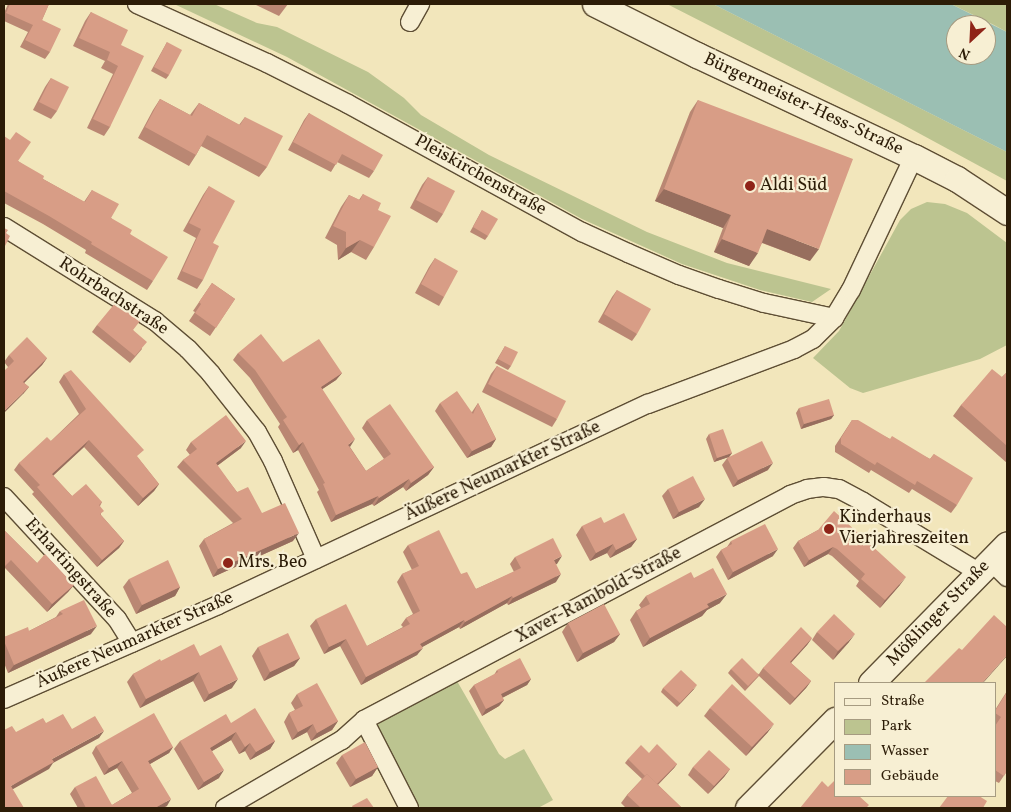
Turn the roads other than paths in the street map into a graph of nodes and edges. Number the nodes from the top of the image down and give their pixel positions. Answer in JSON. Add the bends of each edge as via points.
{"nodes":[{"id":1,"x":137,"y":4,"type":"edge"},
{"id":2,"x":420,"y":4,"type":"edge"},
{"id":3,"x":595,"y":4,"type":"edge"},
{"id":4,"x":410,"y":22,"type":"dead end"},
{"id":5,"x":914,"y":157,"type":"junction"},
{"id":6,"x":1007,"y":212,"type":"edge"},
{"id":7,"x":4,"y":227,"type":"edge"},
{"id":8,"x":834,"y":318,"type":"junction"},
{"id":9,"x":4,"y":497,"type":"edge"},
{"id":10,"x":316,"y":559,"type":"junction"},
{"id":11,"x":996,"y":564,"type":"edge"},
{"id":12,"x":132,"y":643,"type":"junction"},
{"id":13,"x":872,"y":682,"type":"edge"},
{"id":14,"x":4,"y":699,"type":"edge"},
{"id":15,"x":364,"y":720,"type":"junction"},
{"id":16,"x":834,"y":721,"type":"edge"},
{"id":17,"x":225,"y":808,"type":"edge"},
{"id":18,"x":409,"y":808,"type":"edge"},
{"id":19,"x":748,"y":808,"type":"edge"}],
"edges":[{"from":1,"to":8,"type":"street","name":"Pleiskirchenstraße","via":[[266,62],[582,232],[679,276],[764,303]]},
{"from":2,"to":4,"type":"street"},
{"from":3,"to":5,"type":"main road","name":"Bürgermeister-Hess-Straße"},
{"from":5,"to":6,"type":"main road","name":"Bürgermeister-Hess-Straße","via":[[957,179]]},
{"from":5,"to":8,"type":"street","name":"Äußere Neumarkter Straße","via":[[851,290]]},
{"from":7,"to":10,"type":"street","name":"Rohrbachstraße","via":[[155,321],[211,374],[238,405],[265,446]]},
{"from":8,"to":10,"type":"street","name":"Äußere Neumarkter Straße","via":[[823,331],[803,345],[648,404]]},
{"from":9,"to":12,"type":"street","name":"Erhartingstraße","via":[[117,619]]},
{"from":10,"to":12,"type":"street","name":"Äußere Neumarkter Straße"},
{"from":11,"to":13,"type":"main road","name":"Mößlinger Straße"},
{"from":11,"to":15,"type":"street","name":"Xaver-Rambold-Straße","via":[[839,489],[807,489],[790,495]]},
{"from":12,"to":14,"type":"street","name":"Äußere Neumarkter Straße"},
{"from":15,"to":17,"type":"street","name":"Xaver-Rambold-Straße","via":[[342,740]]},
{"from":15,"to":18,"type":"street"},
{"from":16,"to":19,"type":"main road"}]}
